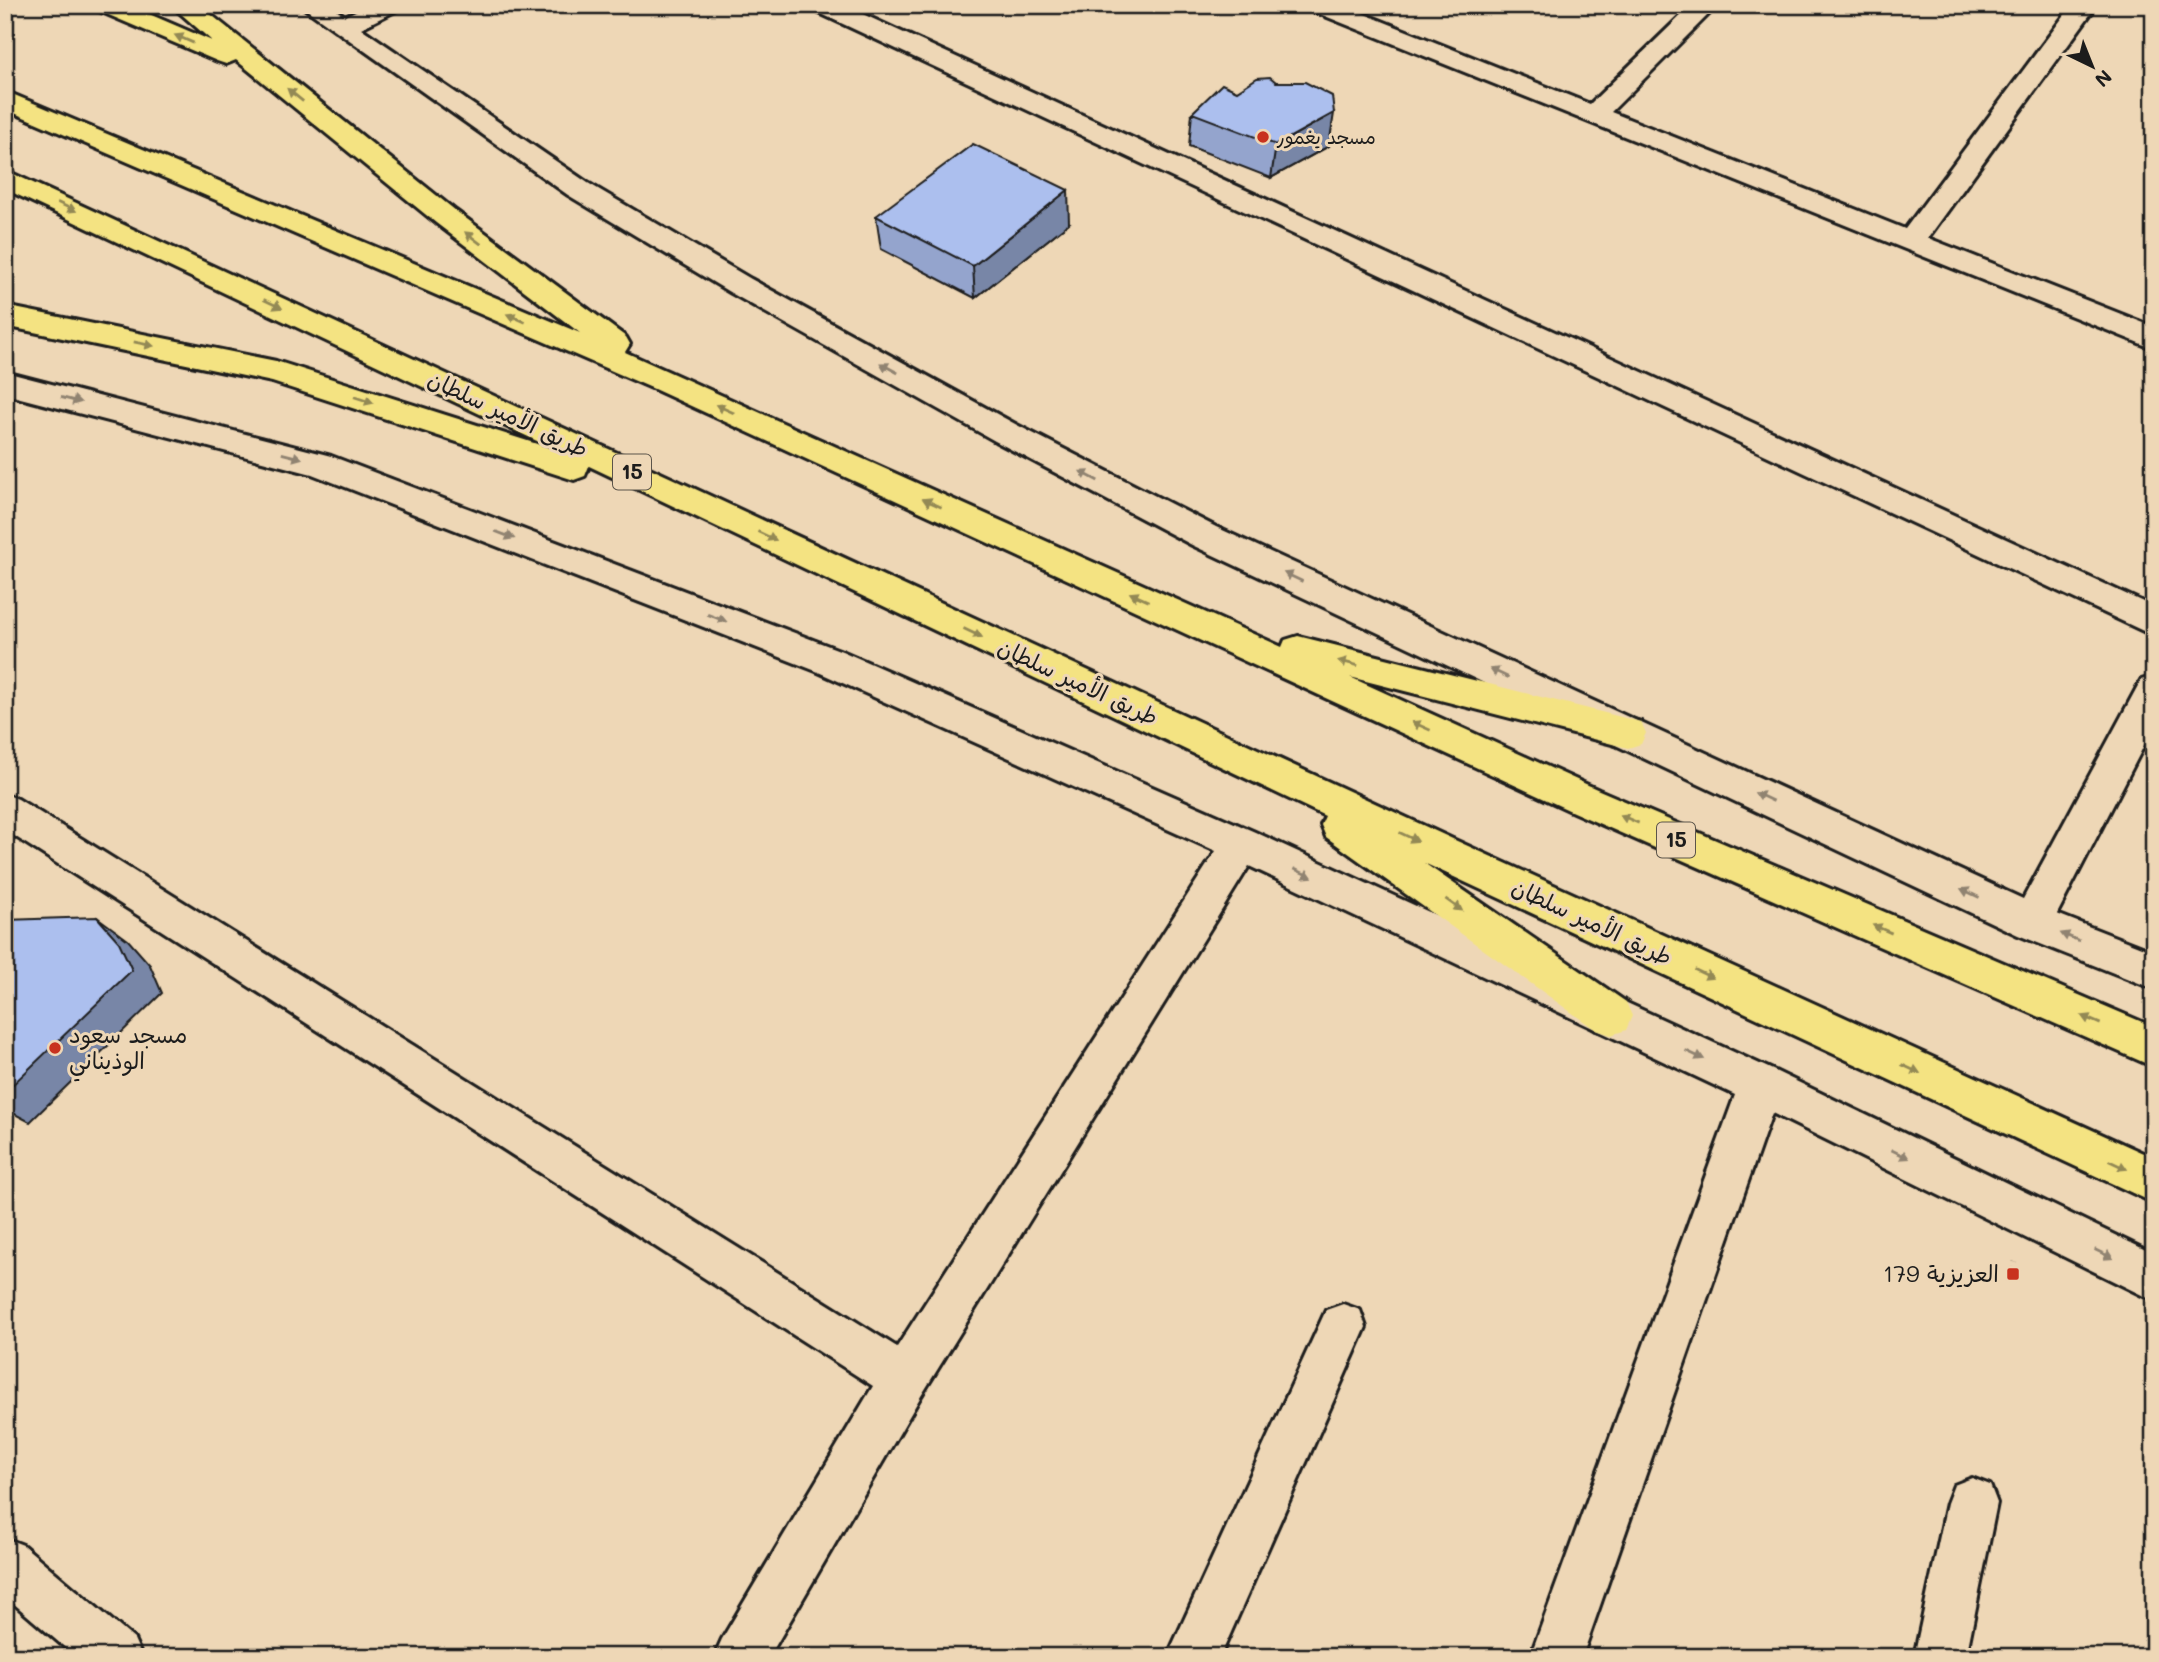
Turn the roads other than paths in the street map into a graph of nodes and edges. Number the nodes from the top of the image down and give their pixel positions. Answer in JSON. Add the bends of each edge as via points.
{"nodes":[{"id":1,"x":106,"y":5,"type":"edge"},
{"id":2,"x":183,"y":5,"type":"edge"},
{"id":3,"x":312,"y":5,"type":"edge"},
{"id":4,"x":388,"y":5,"type":"edge"},
{"id":5,"x":822,"y":5,"type":"edge"},
{"id":6,"x":1319,"y":5,"type":"edge"},
{"id":7,"x":1706,"y":5,"type":"edge"},
{"id":8,"x":2085,"y":5,"type":"edge"},
{"id":9,"x":343,"y":26,"type":"junction"},
{"id":10,"x":270,"y":75,"type":"junction"},
{"id":11,"x":5,"y":99,"type":"edge"},
{"id":12,"x":1593,"y":115,"type":"junction"},
{"id":13,"x":5,"y":178,"type":"edge"},
{"id":14,"x":1910,"y":242,"type":"junction"},
{"id":15,"x":5,"y":316,"type":"edge"},
{"id":16,"x":2154,"y":340,"type":"edge"},
{"id":17,"x":664,"y":381,"type":"junction"},
{"id":18,"x":5,"y":383,"type":"edge"},
{"id":19,"x":729,"y":518,"type":"junction"},
{"id":20,"x":2154,"y":622,"type":"edge"},
{"id":21,"x":1201,"y":625,"type":"junction"},
{"id":22,"x":2154,"y":690,"type":"edge"},
{"id":23,"x":1628,"y":733,"type":"junction"},
{"id":24,"x":1259,"y":767,"type":"junction"},
{"id":25,"x":5,"y":810,"type":"edge"},
{"id":26,"x":1241,"y":844,"type":"junction"},
{"id":27,"x":2032,"y":922,"type":"junction"},
{"id":28,"x":2154,"y":971,"type":"edge"},
{"id":29,"x":1611,"y":1016,"type":"junction"},
{"id":30,"x":2154,"y":1047,"type":"edge"},
{"id":31,"x":1760,"y":1086,"type":"junction"},
{"id":32,"x":2154,"y":1181,"type":"edge"},
{"id":33,"x":2154,"y":1278,"type":"edge"},
{"id":34,"x":1343,"y":1327,"type":"dead end"},
{"id":35,"x":904,"y":1379,"type":"junction"},
{"id":36,"x":1972,"y":1503,"type":"dead end"},
{"id":37,"x":5,"y":1563,"type":"edge"},
{"id":38,"x":116,"y":1657,"type":"edge"},
{"id":39,"x":740,"y":1657,"type":"edge"},
{"id":40,"x":1193,"y":1657,"type":"edge"},
{"id":41,"x":1556,"y":1657,"type":"edge"},
{"id":42,"x":1940,"y":1657,"type":"edge"}],
"edges":[{"from":10,"to":1,"type":"highway","one_way":true},
{"from":2,"to":10,"type":"highway"},
{"from":3,"to":9,"type":"street"},
{"from":4,"to":9,"type":"street"},
{"from":5,"to":20,"type":"street"},
{"from":6,"to":12,"type":"street"},
{"from":7,"to":12,"type":"street"},
{"from":8,"to":14,"type":"street"},
{"from":23,"to":9,"type":"street","one_way":true,"via":[[1204,536],[1006,433],[578,188]]},
{"from":17,"to":10,"type":"highway","one_way":true,"via":[[446,218]]},
{"from":17,"to":11,"type":"highway","number":"15","one_way":true},
{"from":12,"to":14,"type":"street"},
{"from":13,"to":19,"type":"highway","name":"طريق الأمير سلطان","number":"15","one_way":true},
{"from":14,"to":16,"type":"street"},
{"from":15,"to":19,"type":"highway","one_way":true,"via":[[276,372]]},
{"from":21,"to":17,"type":"highway","number":"15","one_way":true},
{"from":18,"to":26,"type":"street","one_way":true,"via":[[320,464],[829,661]]},
{"from":19,"to":24,"type":"highway","name":"طريق الأمير سلطان","number":"15","one_way":true},
{"from":23,"to":21,"type":"highway","one_way":true},
{"from":30,"to":21,"type":"highway","number":"15","one_way":true,"via":[[1598,806]]},
{"from":22,"to":27,"type":"street"},
{"from":27,"to":23,"type":"street","one_way":true},
{"from":24,"to":29,"type":"highway","one_way":true},
{"from":24,"to":32,"type":"highway","name":"طريق الأمير سلطان","number":"15","one_way":true},
{"from":25,"to":35,"type":"street"},
{"from":26,"to":29,"type":"street","one_way":true},
{"from":26,"to":35,"type":"street"},
{"from":28,"to":27,"type":"street","one_way":true},
{"from":29,"to":31,"type":"street","one_way":true},
{"from":31,"to":33,"type":"street","one_way":true},
{"from":31,"to":41,"type":"street"},
{"from":34,"to":40,"type":"street"},
{"from":35,"to":39,"type":"street"},
{"from":36,"to":42,"type":"street"},
{"from":37,"to":38,"type":"street"}]}
